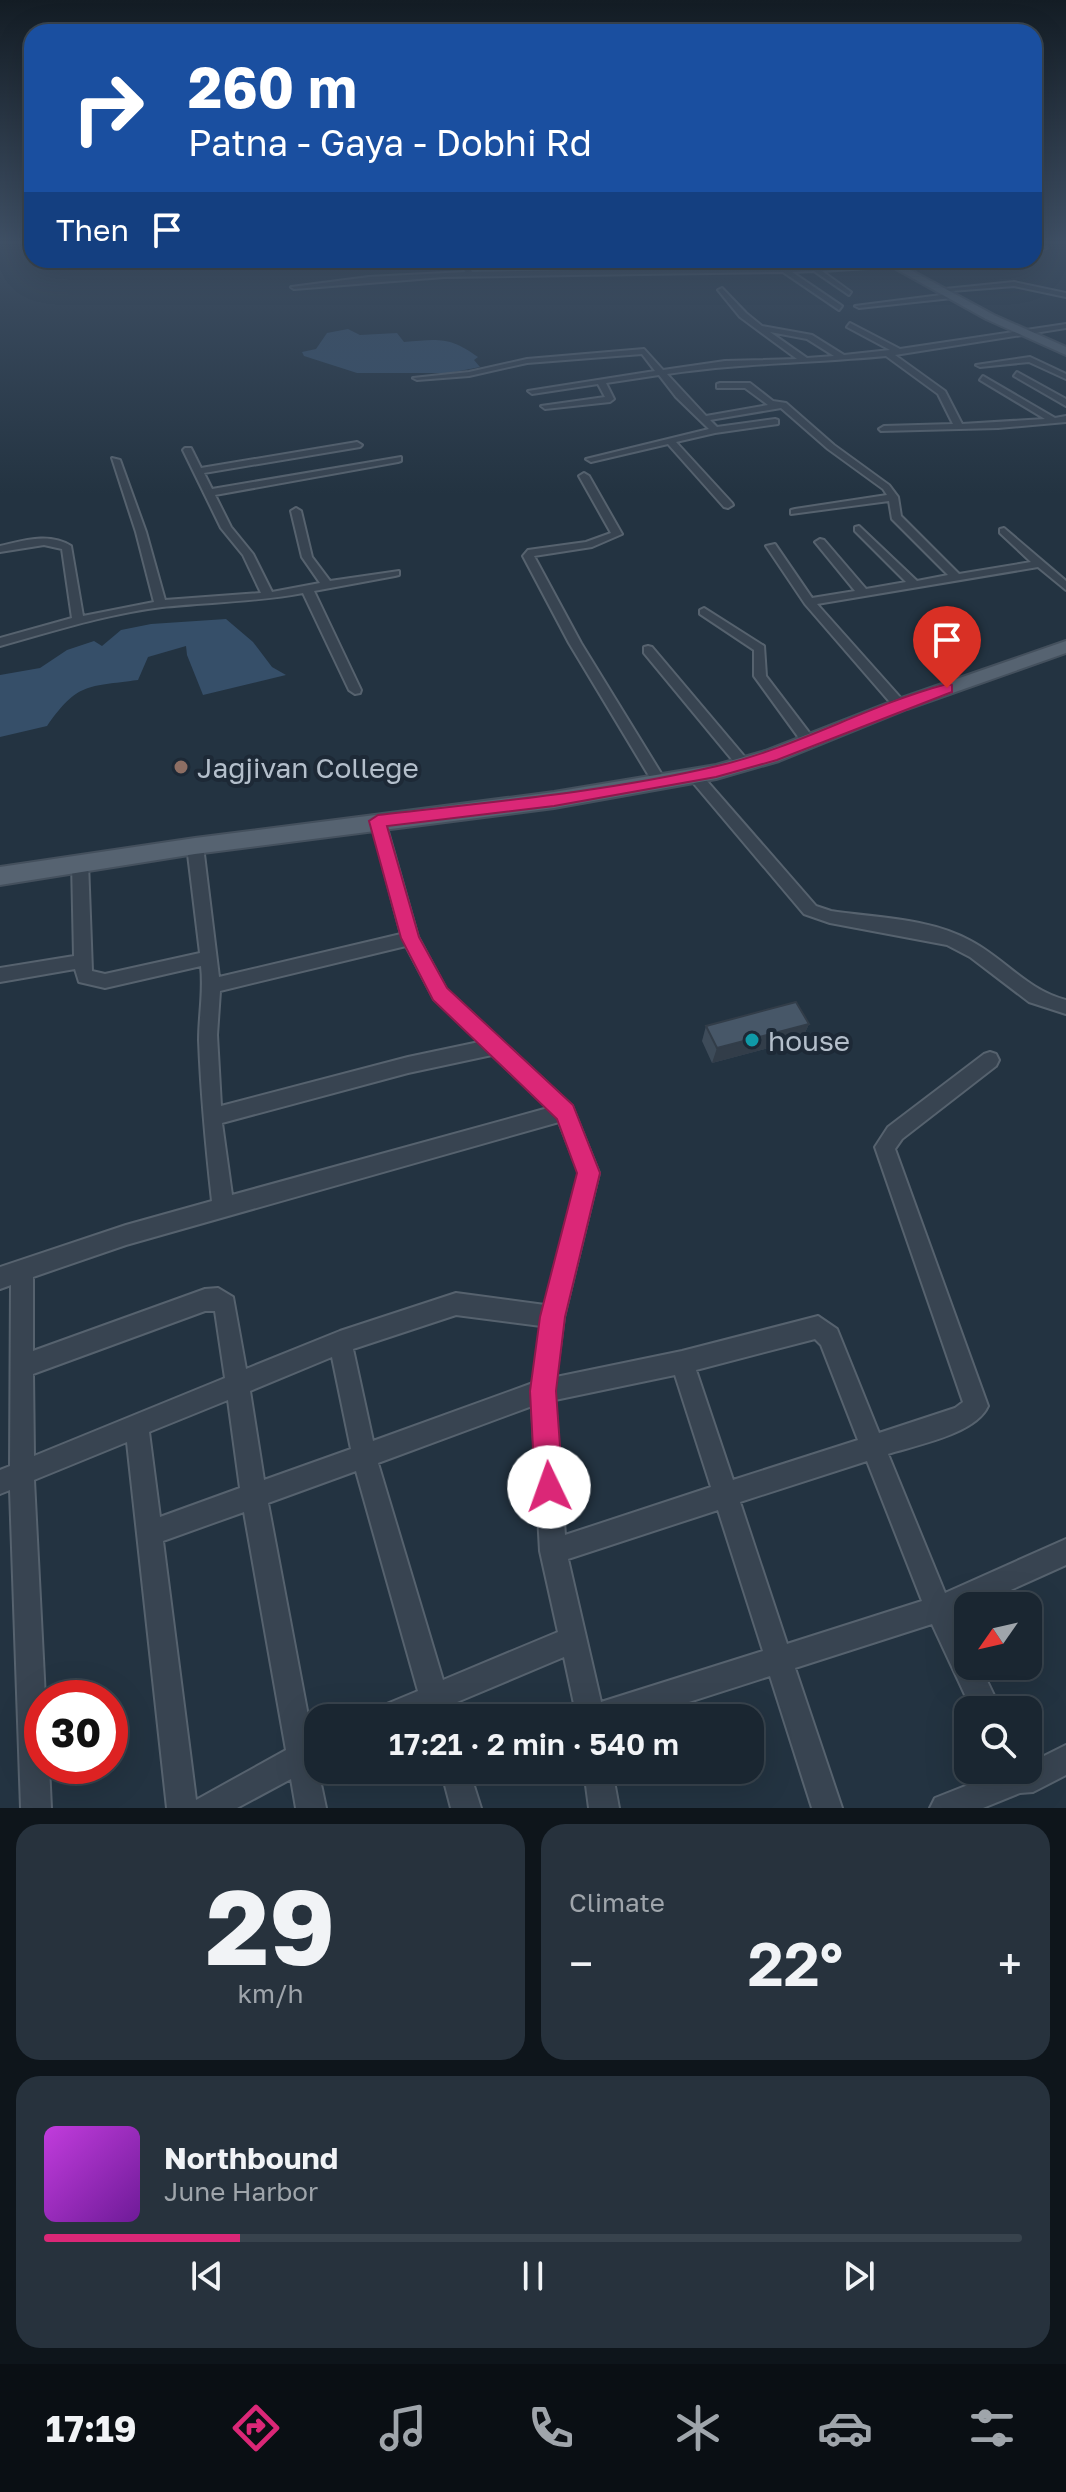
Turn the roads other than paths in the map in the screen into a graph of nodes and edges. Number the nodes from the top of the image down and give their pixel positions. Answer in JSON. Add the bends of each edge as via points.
{"nodes":[{"id":1,"x":755,"y":324,"type":"edge"},
{"id":2,"x":1008,"y":324,"type":"edge"},
{"id":3,"x":850,"y":325,"type":"dead end"},
{"id":4,"x":1066,"y":326,"type":"edge"},
{"id":5,"x":760,"y":328,"type":"junction"},
{"id":6,"x":1025,"y":333,"type":"junction"},
{"id":7,"x":1066,"y":351,"type":"edge"},
{"id":8,"x":899,"y":352,"type":"junction"},
{"id":9,"x":887,"y":353,"type":"junction"},
{"id":10,"x":843,"y":358,"type":"junction"},
{"id":11,"x":805,"y":361,"type":"junction"},
{"id":12,"x":980,"y":365,"type":"dead end"},
{"id":13,"x":661,"y":373,"type":"junction"},
{"id":14,"x":1017,"y":374,"type":"dead end"},
{"id":15,"x":1066,"y":377,"type":"edge"},
{"id":16,"x":417,"y":378,"type":"dead end"},
{"id":17,"x":983,"y":378,"type":"dead end"},
{"id":18,"x":601,"y":382,"type":"junction"},
{"id":19,"x":720,"y":386,"type":"dead end"},
{"id":20,"x":532,"y":391,"type":"dead end"},
{"id":21,"x":1066,"y":403,"type":"edge"},
{"id":22,"x":780,"y":404,"type":"junction"},
{"id":23,"x":545,"y":406,"type":"dead end"},
{"id":24,"x":703,"y":419,"type":"junction"},
{"id":25,"x":1066,"y":419,"type":"edge"},
{"id":26,"x":1054,"y":421,"type":"junction"},
{"id":27,"x":775,"y":422,"type":"dead end"},
{"id":28,"x":958,"y":425,"type":"junction"},
{"id":29,"x":884,"y":429,"type":"dead end"},
{"id":30,"x":715,"y":430,"type":"junction"},
{"id":31,"x":671,"y":442,"type":"junction"},
{"id":32,"x":357,"y":445,"type":"dead end"},
{"id":33,"x":188,"y":450,"type":"dead end"},
{"id":34,"x":398,"y":459,"type":"dead end"},
{"id":35,"x":591,"y":459,"type":"dead end"},
{"id":36,"x":115,"y":460,"type":"dead end"},
{"id":37,"x":198,"y":471,"type":"junction"},
{"id":38,"x":584,"y":476,"type":"dead end"},
{"id":39,"x":208,"y":493,"type":"junction"},
{"id":40,"x":893,"y":497,"type":"junction"},
{"id":41,"x":728,"y":505,"type":"dead end"},
{"id":42,"x":296,"y":511,"type":"dead end"},
{"id":43,"x":795,"y":512,"type":"dead end"},
{"id":44,"x":859,"y":529,"type":"dead end"},
{"id":45,"x":1004,"y":531,"type":"dead end"},
{"id":46,"x":820,"y":542,"type":"dead end"},
{"id":47,"x":771,"y":546,"type":"dead end"},
{"id":48,"x":0,"y":549,"type":"edge"},
{"id":49,"x":1037,"y":564,"type":"junction"},
{"id":50,"x":395,"y":573,"type":"dead end"},
{"id":51,"x":955,"y":576,"type":"junction"},
{"id":52,"x":914,"y":584,"type":"junction"},
{"id":53,"x":328,"y":586,"type":"junction"},
{"id":54,"x":1066,"y":587,"type":"edge"},
{"id":55,"x":307,"y":589,"type":"junction"},
{"id":56,"x":862,"y":592,"type":"junction"},
{"id":57,"x":268,"y":596,"type":"junction"},
{"id":58,"x":809,"y":602,"type":"junction"},
{"id":59,"x":160,"y":604,"type":"junction"},
{"id":60,"x":704,"y":612,"type":"dead end"},
{"id":61,"x":78,"y":621,"type":"junction"},
{"id":62,"x":0,"y":642,"type":"edge"},
{"id":63,"x":1066,"y":647,"type":"edge"},
{"id":64,"x":648,"y":650,"type":"dead end"},
{"id":65,"x":355,"y":690,"type":"dead end"},
{"id":66,"x":900,"y":705,"type":"junction"},
{"id":67,"x":809,"y":742,"type":"junction"},
{"id":68,"x":744,"y":765,"type":"junction"},
{"id":69,"x":695,"y":776,"type":"junction"},
{"id":70,"x":660,"y":783,"type":"junction"},
{"id":71,"x":378,"y":821,"type":"junction"},
{"id":72,"x":195,"y":846,"type":"junction"},
{"id":73,"x":80,"y":862,"type":"junction"},
{"id":74,"x":0,"y":876,"type":"edge"},
{"id":75,"x":410,"y":938,"type":"junction"},
{"id":76,"x":210,"y":957,"type":"junction"},
{"id":77,"x":82,"y":961,"type":"junction"},
{"id":78,"x":0,"y":975,"type":"edge"},
{"id":79,"x":212,"y":986,"type":"junction"},
{"id":80,"x":1066,"y":1007,"type":"edge"},
{"id":81,"x":493,"y":1047,"type":"junction"},
{"id":82,"x":990,"y":1060,"type":"dead end"},
{"id":83,"x":565,"y":1112,"type":"junction"},
{"id":84,"x":212,"y":1117,"type":"junction"},
{"id":85,"x":223,"y":1207,"type":"junction"},
{"id":86,"x":11,"y":1274,"type":"edge"},
{"id":87,"x":553,"y":1317,"type":"junction"},
{"id":88,"x":340,"y":1342,"type":"junction"},
{"id":89,"x":682,"y":1362,"type":"junction"},
{"id":90,"x":24,"y":1366,"type":"junction"},
{"id":91,"x":236,"y":1387,"type":"junction"},
{"id":92,"x":543,"y":1391,"type":"junction"},
{"id":93,"x":137,"y":1427,"type":"junction"},
{"id":94,"x":872,"y":1446,"type":"junction"},
{"id":95,"x":364,"y":1455,"type":"junction"},
{"id":96,"x":11,"y":1478,"type":"edge"},
{"id":97,"x":725,"y":1496,"type":"junction"},
{"id":98,"x":254,"y":1497,"type":"junction"},
{"id":99,"x":151,"y":1533,"type":"junction"},
{"id":100,"x":553,"y":1551,"type":"junction"},
{"id":101,"x":1066,"y":1552,"type":"edge"},
{"id":102,"x":938,"y":1609,"type":"junction"},
{"id":103,"x":571,"y":1640,"type":"junction"},
{"id":104,"x":779,"y":1660,"type":"junction"},
{"id":105,"x":980,"y":1696,"type":"edge"},
{"id":106,"x":436,"y":1704,"type":"edge"},
{"id":107,"x":443,"y":1704,"type":"edge"},
{"id":108,"x":589,"y":1704,"type":"edge"},
{"id":109,"x":638,"y":1704,"type":"edge"},
{"id":110,"x":304,"y":1726,"type":"edge"},
{"id":111,"x":304,"y":1756,"type":"edge"},
{"id":112,"x":1066,"y":1759,"type":"edge"},
{"id":113,"x":1042,"y":1773,"type":"edge"},
{"id":114,"x":311,"y":1784,"type":"edge"},
{"id":115,"x":459,"y":1784,"type":"edge"},
{"id":116,"x":600,"y":1784,"type":"edge"},
{"id":117,"x":997,"y":1784,"type":"edge"},
{"id":118,"x":36,"y":1808,"type":"edge"},
{"id":119,"x":182,"y":1808,"type":"edge"},
{"id":120,"x":207,"y":1808,"type":"edge"},
{"id":121,"x":311,"y":1808,"type":"edge"},
{"id":122,"x":466,"y":1808,"type":"edge"},
{"id":123,"x":604,"y":1808,"type":"edge"},
{"id":124,"x":827,"y":1808,"type":"edge"},
{"id":125,"x":945,"y":1808,"type":"edge"}],
"edges":[{"from":1,"to":5,"type":"street"},
{"from":2,"to":6,"type":"main road"},
{"from":3,"to":8,"type":"street"},
{"from":4,"to":6,"type":"street"},
{"from":5,"to":10,"type":"street","via":[[809,337]]},
{"from":5,"to":11,"type":"street"},
{"from":6,"to":7,"type":"main road"},
{"from":6,"to":8,"type":"street"},
{"from":8,"to":9,"type":"street"},
{"from":9,"to":10,"type":"street"},
{"from":9,"to":28,"type":"street","via":[[942,393]]},
{"from":10,"to":11,"type":"street"},
{"from":11,"to":13,"type":"street","via":[[725,363]]},
{"from":12,"to":15,"type":"street","via":[[1030,359]]},
{"from":13,"to":16,"type":"street","via":[[648,352],[640,350]]},
{"from":13,"to":18,"type":"street"},
{"from":13,"to":24,"type":"street"},
{"from":14,"to":21,"type":"street"},
{"from":17,"to":26,"type":"street"},
{"from":18,"to":20,"type":"street"},
{"from":18,"to":23,"type":"street","via":[[610,399]]},
{"from":19,"to":22,"type":"street","via":[[747,385]]},
{"from":22,"to":24,"type":"street"},
{"from":22,"to":40,"type":"street"},
{"from":24,"to":30,"type":"street"},
{"from":25,"to":26,"type":"street"},
{"from":26,"to":28,"type":"street","via":[[1003,428]]},
{"from":27,"to":30,"type":"street"},
{"from":28,"to":29,"type":"street"},
{"from":30,"to":31,"type":"street"},
{"from":31,"to":35,"type":"street"},
{"from":31,"to":41,"type":"street"},
{"from":32,"to":37,"type":"street"},
{"from":33,"to":37,"type":"street"},
{"from":34,"to":39,"type":"street"},
{"from":36,"to":59,"type":"street"},
{"from":37,"to":39,"type":"street"},
{"from":38,"to":70,"type":"street","via":[[617,534],[594,544],[528,556]]},
{"from":39,"to":57,"type":"street","via":[[226,528],[255,565]]},
{"from":40,"to":43,"type":"street"},
{"from":40,"to":51,"type":"street","via":[[896,517]]},
{"from":42,"to":53,"type":"street","via":[[307,557]]},
{"from":44,"to":52,"type":"street"},
{"from":45,"to":49,"type":"street"},
{"from":46,"to":56,"type":"street"},
{"from":47,"to":58,"type":"street"},
{"from":48,"to":61,"type":"street","via":[[63,544]]},
{"from":49,"to":51,"type":"street"},
{"from":49,"to":54,"type":"street"},
{"from":50,"to":53,"type":"street"},
{"from":51,"to":52,"type":"street"},
{"from":52,"to":56,"type":"street"},
{"from":53,"to":55,"type":"street"},
{"from":55,"to":57,"type":"street"},
{"from":55,"to":65,"type":"street"},
{"from":56,"to":58,"type":"street"},
{"from":57,"to":59,"type":"street"},
{"from":58,"to":66,"type":"street"},
{"from":59,"to":61,"type":"street"},
{"from":60,"to":67,"type":"street","via":[[760,649],[760,676]]},
{"from":61,"to":62,"type":"street"},
{"from":63,"to":66,"type":"main road"},
{"from":64,"to":68,"type":"street"},
{"from":66,"to":67,"type":"main road"},
{"from":67,"to":68,"type":"main road"},
{"from":68,"to":69,"type":"main road"},
{"from":69,"to":70,"type":"main road"},
{"from":69,"to":80,"type":"street","via":[[810,910],[961,943],[1034,998]]},
{"from":70,"to":71,"type":"main road"},
{"from":71,"to":72,"type":"main road"},
{"from":71,"to":75,"type":"street"},
{"from":72,"to":73,"type":"main road"},
{"from":72,"to":76,"type":"street"},
{"from":73,"to":74,"type":"main road"},
{"from":73,"to":77,"type":"street"},
{"from":75,"to":79,"type":"street"},
{"from":75,"to":81,"type":"street","via":[[440,994]]},
{"from":76,"to":77,"type":"street","via":[[105,981],[85,977]]},
{"from":76,"to":79,"type":"street"},
{"from":77,"to":78,"type":"street"},
{"from":79,"to":84,"type":"street"},
{"from":81,"to":83,"type":"street"},
{"from":81,"to":84,"type":"street"},
{"from":82,"to":94,"type":"street","via":[[895,1133],[885,1147],[976,1406],[962,1418]]},
{"from":83,"to":85,"type":"street"},
{"from":83,"to":87,"type":"street","via":[[589,1173]]},
{"from":84,"to":85,"type":"street"},
{"from":85,"to":86,"type":"street"},
{"from":86,"to":90,"type":"street"},
{"from":87,"to":88,"type":"street","via":[[456,1304]]},
{"from":87,"to":92,"type":"street"},
{"from":88,"to":91,"type":"street"},
{"from":88,"to":95,"type":"street"},
{"from":89,"to":92,"type":"street"},
{"from":89,"to":94,"type":"street","via":[[811,1327],[823,1330]]},
{"from":89,"to":97,"type":"street"},
{"from":90,"to":91,"type":"street","via":[[218,1299],[225,1305]]},
{"from":90,"to":96,"type":"street"},
{"from":91,"to":93,"type":"street"},
{"from":91,"to":98,"type":"street"},
{"from":92,"to":95,"type":"street"},
{"from":92,"to":100,"type":"street"},
{"from":93,"to":96,"type":"street"},
{"from":93,"to":99,"type":"street"},
{"from":94,"to":97,"type":"street"},
{"from":94,"to":102,"type":"street"},
{"from":95,"to":98,"type":"street"},
{"from":95,"to":106,"type":"street"},
{"from":96,"to":118,"type":"street"},
{"from":97,"to":100,"type":"street"},
{"from":97,"to":104,"type":"street"},
{"from":98,"to":99,"type":"street"},
{"from":98,"to":110,"type":"street"},
{"from":99,"to":119,"type":"street"},
{"from":100,"to":103,"type":"street"},
{"from":101,"to":102,"type":"street"},
{"from":102,"to":104,"type":"street"},
{"from":102,"to":105,"type":"street"},
{"from":103,"to":107,"type":"street"},
{"from":103,"to":108,"type":"street"},
{"from":104,"to":109,"type":"street"},
{"from":104,"to":124,"type":"street"},
{"from":111,"to":120,"type":"street"},
{"from":112,"to":113,"type":"street"},
{"from":114,"to":121,"type":"street"},
{"from":115,"to":122,"type":"street"},
{"from":116,"to":123,"type":"street"},
{"from":117,"to":125,"type":"street"}]}
